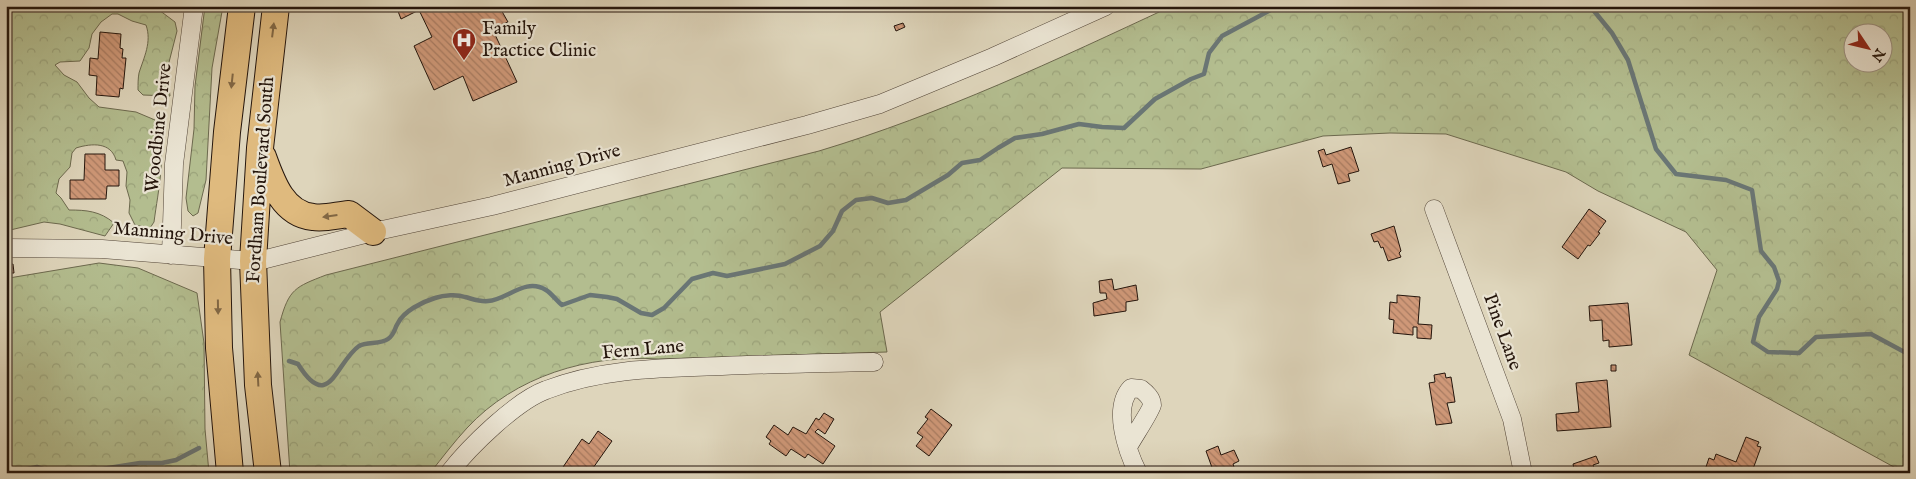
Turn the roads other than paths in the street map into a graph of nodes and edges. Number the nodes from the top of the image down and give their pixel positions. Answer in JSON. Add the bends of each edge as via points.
{"nodes":[{"id":1,"x":194,"y":6,"type":"edge"},
{"id":2,"x":242,"y":6,"type":"edge"},
{"id":3,"x":276,"y":6,"type":"edge"},
{"id":4,"x":1106,"y":6,"type":"edge"},
{"id":5,"x":260,"y":148,"type":"junction"},
{"id":6,"x":1434,"y":209,"type":"dead end"},
{"id":7,"x":373,"y":232,"type":"junction"},
{"id":8,"x":6,"y":248,"type":"edge"},
{"id":9,"x":171,"y":256,"type":"junction"},
{"id":10,"x":217,"y":259,"type":"junction"},
{"id":11,"x":253,"y":261,"type":"junction"},
{"id":12,"x":874,"y":362,"type":"dead end"},
{"id":13,"x":1128,"y":447,"type":"dead end"},
{"id":14,"x":230,"y":473,"type":"edge"},
{"id":15,"x":268,"y":473,"type":"edge"},
{"id":16,"x":449,"y":473,"type":"edge"},
{"id":17,"x":1138,"y":473,"type":"edge"},
{"id":18,"x":1523,"y":473,"type":"edge"}],
"edges":[{"from":1,"to":9,"type":"street","name":"Woodbine Drive","via":[[174,164]]},
{"from":2,"to":10,"type":"highway","name":"Fordham Boulevard South","one_way":true,"via":[[227,132]]},
{"from":5,"to":3,"type":"highway","name":"Fordham Boulevard South","one_way":true},
{"from":4,"to":7,"type":"street","name":"Manning Drive","via":[[880,104],[492,206]]},
{"from":7,"to":5,"type":"highway","one_way":true,"via":[[349,214],[313,218],[294,210],[274,186]]},
{"from":5,"to":11,"type":"highway","name":"Fordham Boulevard South"},
{"from":6,"to":18,"type":"street","name":"Pine Lane","via":[[1512,419]]},
{"from":7,"to":11,"type":"street","name":"Manning Drive"},
{"from":8,"to":9,"type":"street","name":"Manning Drive","via":[[102,249]]},
{"from":9,"to":10,"type":"street","name":"Manning Drive"},
{"from":10,"to":11,"type":"street","name":"Manning Drive"},
{"from":10,"to":14,"type":"highway","name":"Fordham Boulevard South","one_way":true,"via":[[219,348]]},
{"from":15,"to":11,"type":"highway","name":"Fordham Boulevard South","one_way":true,"via":[[258,385]]},
{"from":12,"to":16,"type":"street","name":"Fern Lane","via":[[650,368],[587,377],[544,390],[510,412]]},
{"from":13,"to":17,"type":"street"}]}
